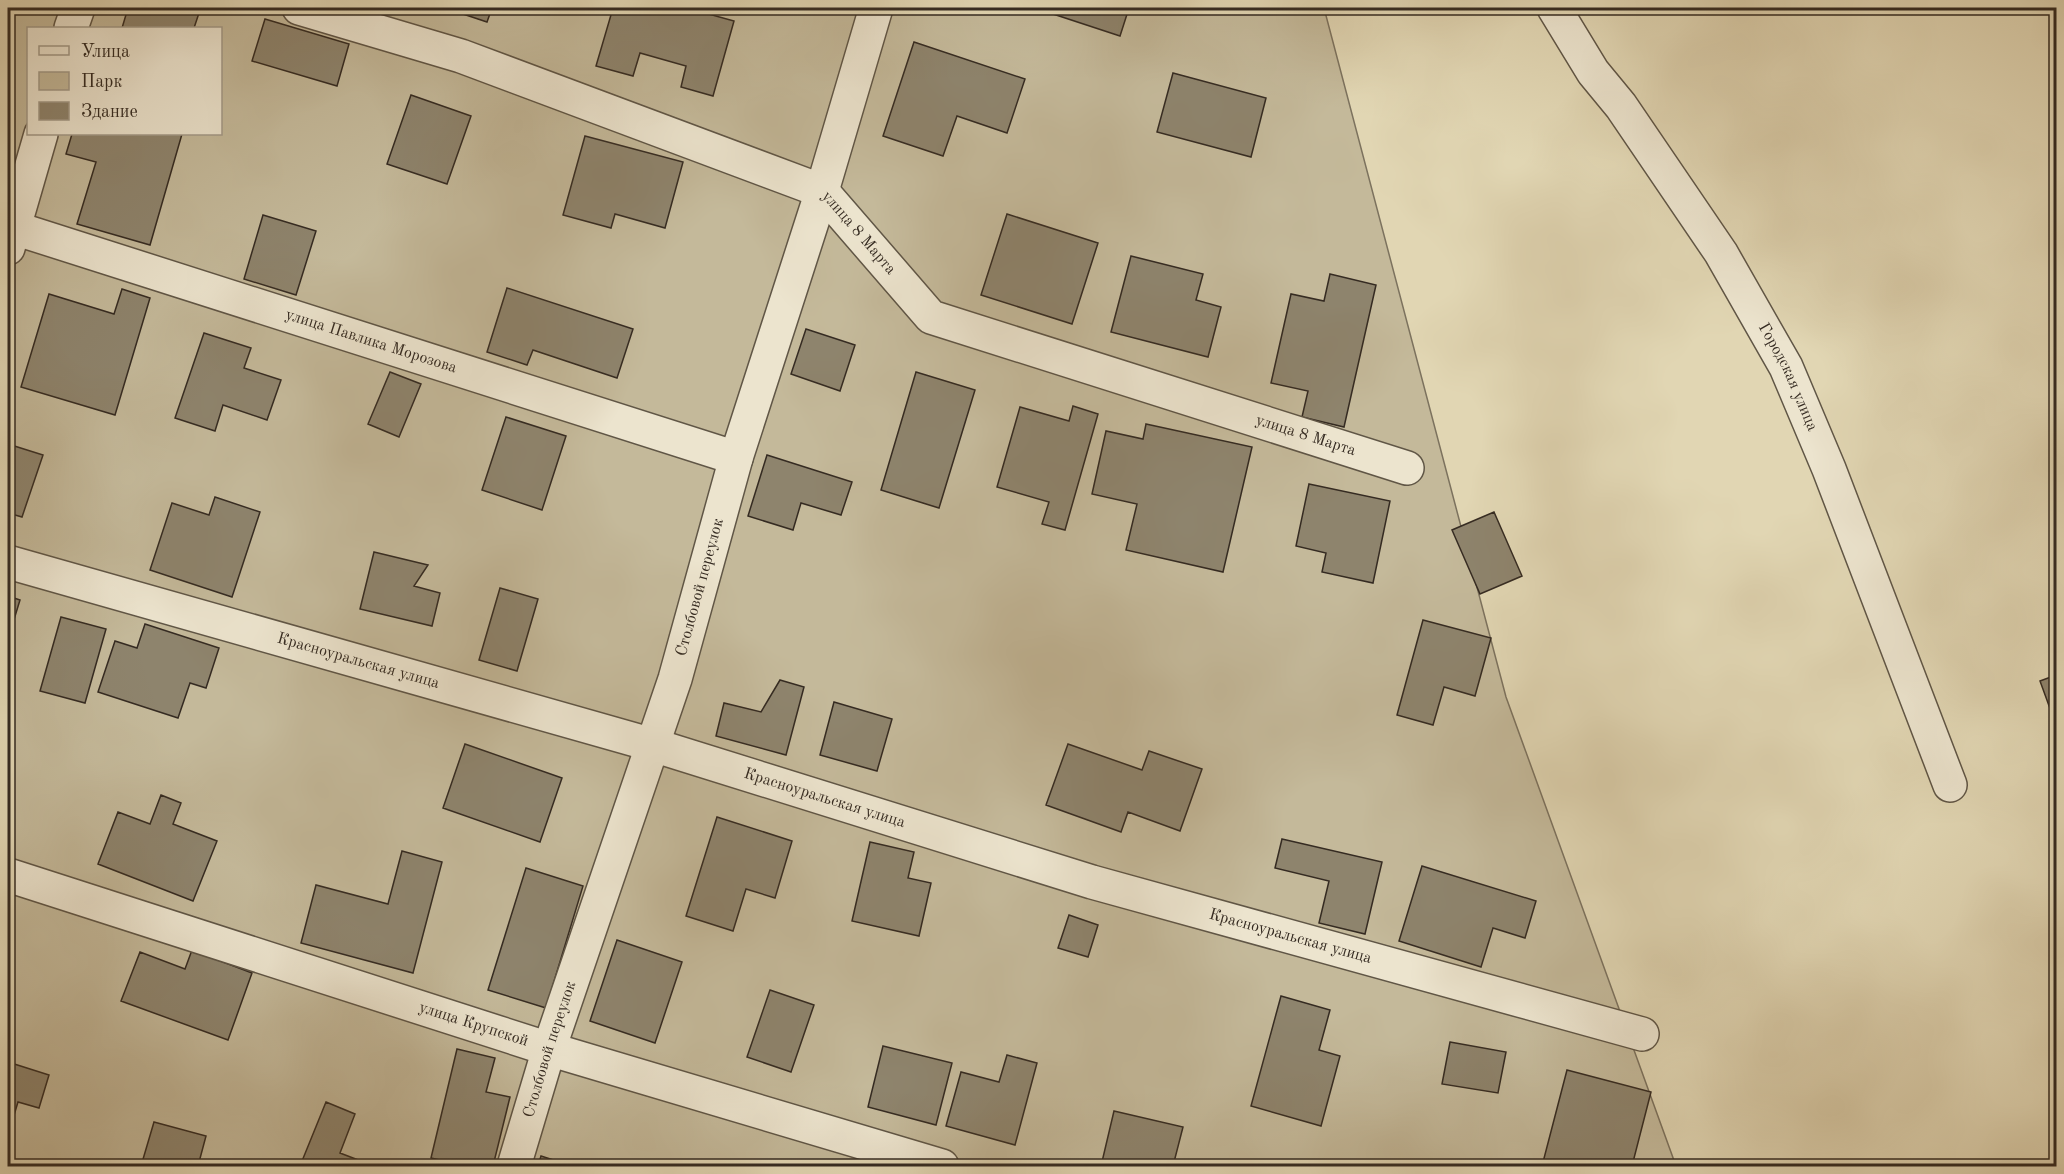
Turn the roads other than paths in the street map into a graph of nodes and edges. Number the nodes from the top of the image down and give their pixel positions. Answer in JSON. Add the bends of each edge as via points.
{"nodes":[{"id":1,"x":78,"y":8,"type":"edge"},
{"id":2,"x":300,"y":8,"type":"edge"},
{"id":3,"x":876,"y":8,"type":"edge"},
{"id":4,"x":1554,"y":8,"type":"edge"},
{"id":5,"x":72,"y":27,"type":"edge"},
{"id":6,"x":41,"y":135,"type":"edge"},
{"id":7,"x":822,"y":191,"type":"junction"},
{"id":8,"x":10,"y":234,"type":"edge"},
{"id":9,"x":736,"y":458,"type":"junction"},
{"id":10,"x":1407,"y":468,"type":"dead end"},
{"id":11,"x":8,"y":562,"type":"edge"},
{"id":12,"x":653,"y":745,"type":"junction"},
{"id":13,"x":1950,"y":785,"type":"dead end"},
{"id":14,"x":8,"y":875,"type":"edge"},
{"id":15,"x":1642,"y":1034,"type":"dead end"},
{"id":16,"x":549,"y":1049,"type":"junction"},
{"id":17,"x":514,"y":1167,"type":"edge"},
{"id":18,"x":942,"y":1167,"type":"edge"}],
"edges":[{"from":1,"to":5,"type":"street"},
{"from":2,"to":7,"type":"street","name":"улица 8 Марта","via":[[461,56]]},
{"from":3,"to":7,"type":"street","name":"Столбовой переулок"},
{"from":4,"to":13,"type":"street","name":"Городская улица","via":[[1593,72],[1621,106],[1721,253],[1786,367]]},
{"from":6,"to":8,"type":"street"},
{"from":7,"to":9,"type":"street","name":"Столбовой переулок"},
{"from":7,"to":10,"type":"street","name":"улица 8 Марта","via":[[931,317]]},
{"from":8,"to":9,"type":"street","name":"улица Павлика Морозова"},
{"from":9,"to":12,"type":"street","name":"Столбовой переулок"},
{"from":11,"to":12,"type":"street","name":"Красноуральская улица"},
{"from":12,"to":15,"type":"street","name":"Красноуральская улица","via":[[1092,882]]},
{"from":12,"to":16,"type":"street","name":"Столбовой переулок"},
{"from":14,"to":16,"type":"street","name":"улица Крупской"},
{"from":16,"to":17,"type":"street","name":"Столбовой переулок"},
{"from":16,"to":18,"type":"street","name":"улица Крупской"}]}
